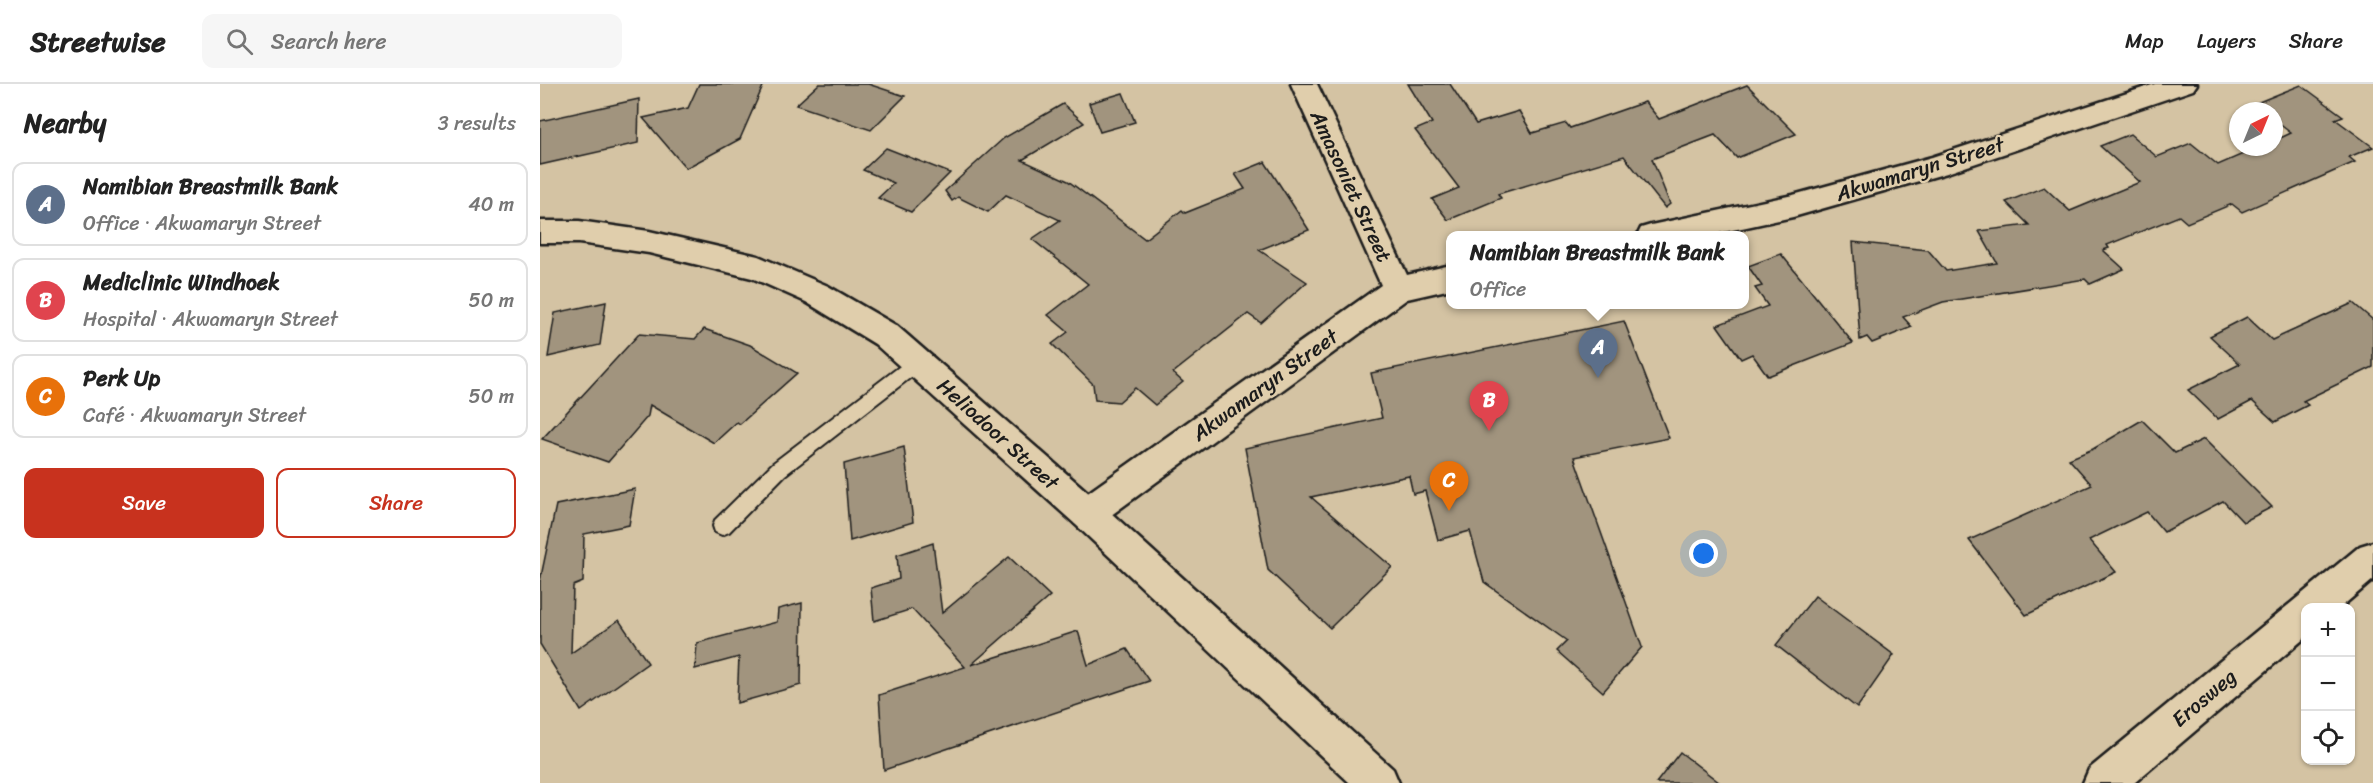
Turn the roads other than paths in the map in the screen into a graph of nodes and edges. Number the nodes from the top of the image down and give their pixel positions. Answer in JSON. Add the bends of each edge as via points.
{"nodes":[{"id":1,"x":1304,"y":84,"type":"edge"},
{"id":2,"x":2184,"y":84,"type":"edge"},
{"id":3,"x":1675,"y":231,"type":"edge"},
{"id":4,"x":540,"y":232,"type":"edge"},
{"id":5,"x":1446,"y":278,"type":"edge"},
{"id":6,"x":1398,"y":289,"type":"junction"},
{"id":7,"x":918,"y":362,"type":"junction"},
{"id":8,"x":1087,"y":513,"type":"junction"},
{"id":9,"x":722,"y":526,"type":"dead end"},
{"id":10,"x":2373,"y":558,"type":"edge"},
{"id":11,"x":2318,"y":603,"type":"edge"},
{"id":12,"x":2301,"y":617,"type":"edge"},
{"id":13,"x":1379,"y":783,"type":"edge"},
{"id":14,"x":2103,"y":783,"type":"edge"}],
"edges":[{"from":1,"to":6,"type":"street","name":"Amasoniet Street"},
{"from":2,"to":3,"type":"street","name":"Akwamaryn Street","via":[[1937,166],[1793,206]]},
{"from":4,"to":7,"type":"street","name":"Heliodoor Street","via":[[579,232],[649,242],[758,268],[846,310],[886,335]]},
{"from":5,"to":6,"type":"street","name":"Akwamaryn Street"},
{"from":6,"to":8,"type":"street","name":"Akwamaryn Street"},
{"from":7,"to":8,"type":"street","name":"Heliodoor Street"},
{"from":7,"to":9,"type":"lane","via":[[779,469]]},
{"from":8,"to":13,"type":"street","name":"Heliodoor Street"},
{"from":10,"to":11,"type":"street"},
{"from":12,"to":14,"type":"street","name":"Erosweg"}]}
